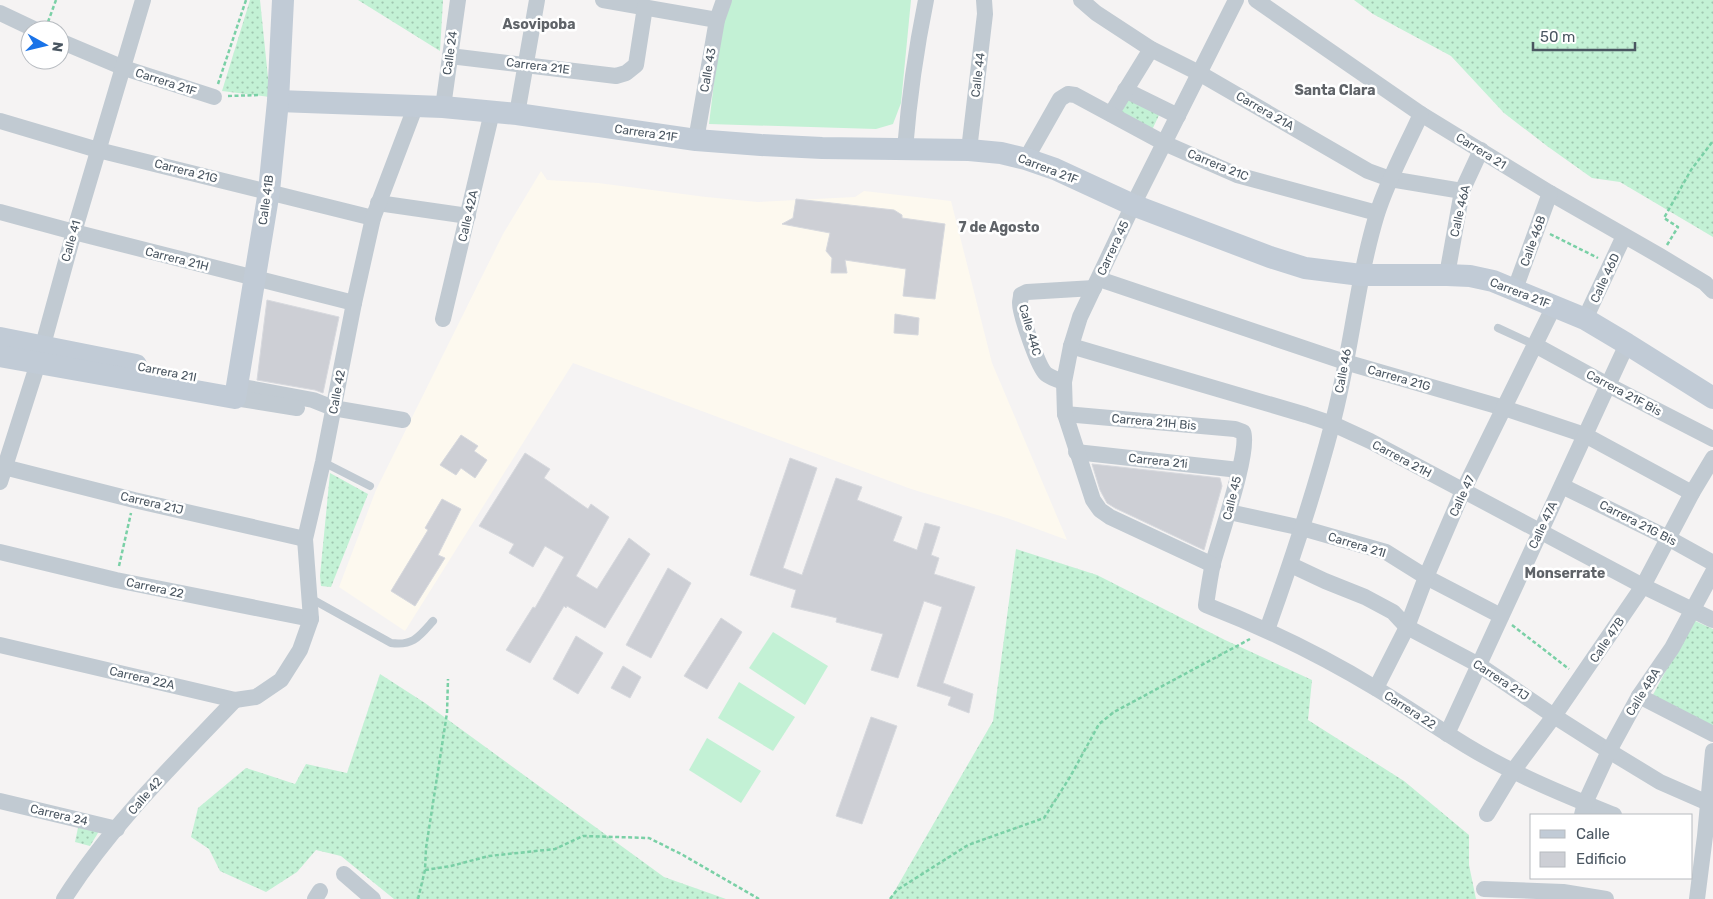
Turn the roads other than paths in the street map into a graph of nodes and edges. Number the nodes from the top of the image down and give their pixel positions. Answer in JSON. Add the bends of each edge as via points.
{"nodes":[{"id":1,"x":143,"y":0,"type":"edge"},
{"id":2,"x":283,"y":0,"type":"edge"},
{"id":3,"x":458,"y":0,"type":"edge"},
{"id":4,"x":537,"y":0,"type":"edge"},
{"id":5,"x":604,"y":0,"type":"edge"},
{"id":6,"x":724,"y":0,"type":"edge"},
{"id":7,"x":926,"y":0,"type":"edge"},
{"id":8,"x":984,"y":0,"type":"edge"},
{"id":9,"x":1081,"y":0,"type":"edge"},
{"id":10,"x":1236,"y":0,"type":"edge"},
{"id":11,"x":1256,"y":0,"type":"edge"},
{"id":12,"x":645,"y":7,"type":"junction"},
{"id":13,"x":0,"y":13,"type":"edge"},
{"id":14,"x":717,"y":20,"type":"junction"},
{"id":15,"x":20,"y":22,"type":"edge"},
{"id":16,"x":70,"y":45,"type":"edge"},
{"id":17,"x":1151,"y":49,"type":"junction"},
{"id":18,"x":450,"y":56,"type":"junction"},
{"id":19,"x":525,"y":64,"type":"junction"},
{"id":20,"x":124,"y":68,"type":"junction"},
{"id":21,"x":1200,"y":73,"type":"junction"},
{"id":22,"x":1125,"y":90,"type":"junction"},
{"id":23,"x":214,"y":97,"type":"road end"},
{"id":24,"x":278,"y":98,"type":"junction"},
{"id":25,"x":416,"y":105,"type":"junction"},
{"id":26,"x":443,"y":107,"type":"junction"},
{"id":27,"x":492,"y":112,"type":"junction"},
{"id":28,"x":516,"y":114,"type":"junction"},
{"id":29,"x":1111,"y":114,"type":"junction"},
{"id":30,"x":1421,"y":114,"type":"junction"},
{"id":31,"x":1178,"y":116,"type":"junction"},
{"id":32,"x":0,"y":121,"type":"edge"},
{"id":33,"x":696,"y":140,"type":"junction"},
{"id":34,"x":1164,"y":143,"type":"junction"},
{"id":35,"x":905,"y":149,"type":"junction"},
{"id":36,"x":98,"y":150,"type":"junction"},
{"id":37,"x":969,"y":150,"type":"junction"},
{"id":38,"x":1481,"y":150,"type":"junction"},
{"id":39,"x":1026,"y":159,"type":"junction"},
{"id":40,"x":1390,"y":179,"type":"junction"},
{"id":41,"x":269,"y":191,"type":"junction"},
{"id":42,"x":1462,"y":192,"type":"junction"},
{"id":43,"x":1550,"y":193,"type":"junction"},
{"id":44,"x":1133,"y":205,"type":"junction"},
{"id":45,"x":376,"y":210,"type":"junction"},
{"id":46,"x":0,"y":212,"type":"edge"},
{"id":47,"x":1377,"y":213,"type":"junction"},
{"id":48,"x":468,"y":216,"type":"junction"},
{"id":49,"x":74,"y":232,"type":"junction"},
{"id":50,"x":1624,"y":236,"type":"junction"},
{"id":51,"x":1361,"y":275,"type":"junction"},
{"id":52,"x":1447,"y":275,"type":"junction"},
{"id":53,"x":254,"y":278,"type":"junction"},
{"id":54,"x":1096,"y":284,"type":"junction"},
{"id":55,"x":1516,"y":289,"type":"junction"},
{"id":56,"x":1713,"y":291,"type":"edge"},
{"id":57,"x":354,"y":303,"type":"junction"},
{"id":58,"x":1554,"y":306,"type":"junction"},
{"id":59,"x":443,"y":319,"type":"dead end"},
{"id":60,"x":1585,"y":319,"type":"junction"},
{"id":61,"x":1498,"y":328,"type":"dead end"},
{"id":62,"x":0,"y":338,"type":"edge"},
{"id":63,"x":1627,"y":344,"type":"junction"},
{"id":64,"x":1535,"y":345,"type":"junction"},
{"id":65,"x":1071,"y":346,"type":"junction"},
{"id":66,"x":40,"y":355,"type":"junction"},
{"id":67,"x":0,"y":356,"type":"edge"},
{"id":68,"x":1345,"y":362,"type":"junction"},
{"id":69,"x":1064,"y":382,"type":"junction"},
{"id":70,"x":1608,"y":385,"type":"junction"},
{"id":71,"x":236,"y":392,"type":"junction"},
{"id":72,"x":1713,"y":398,"type":"edge"},
{"id":73,"x":333,"y":408,"type":"junction"},
{"id":74,"x":1504,"y":408,"type":"junction"},
{"id":75,"x":1065,"y":414,"type":"junction"},
{"id":76,"x":403,"y":420,"type":"dead end"},
{"id":77,"x":1333,"y":424,"type":"junction"},
{"id":78,"x":1243,"y":432,"type":"joint"},
{"id":79,"x":1586,"y":434,"type":"junction"},
{"id":80,"x":1713,"y":439,"type":"edge"},
{"id":81,"x":1076,"y":452,"type":"junction"},
{"id":82,"x":324,"y":462,"type":"junction"},
{"id":83,"x":1711,"y":466,"type":"edge"},
{"id":84,"x":1239,"y":470,"type":"junction"},
{"id":85,"x":2,"y":472,"type":"edge"},
{"id":86,"x":370,"y":486,"type":"dead end"},
{"id":87,"x":1562,"y":486,"type":"junction"},
{"id":88,"x":1463,"y":491,"type":"junction"},
{"id":89,"x":1692,"y":493,"type":"junction"},
{"id":90,"x":1229,"y":512,"type":"junction"},
{"id":91,"x":1302,"y":528,"type":"junction"},
{"id":92,"x":1540,"y":532,"type":"junction"},
{"id":93,"x":306,"y":538,"type":"junction"},
{"id":94,"x":1668,"y":538,"type":"junction"},
{"id":95,"x":0,"y":552,"type":"edge"},
{"id":96,"x":1713,"y":563,"type":"edge"},
{"id":97,"x":1213,"y":564,"type":"junction"},
{"id":98,"x":1291,"y":565,"type":"junction"},
{"id":99,"x":1713,"y":572,"type":"edge"},
{"id":100,"x":1426,"y":577,"type":"junction"},
{"id":101,"x":1643,"y":586,"type":"junction"},
{"id":102,"x":310,"y":598,"type":"junction"},
{"id":103,"x":1206,"y":605,"type":"joint"},
{"id":104,"x":1692,"y":611,"type":"junction"},
{"id":105,"x":1501,"y":616,"type":"junction"},
{"id":106,"x":310,"y":619,"type":"junction"},
{"id":107,"x":1713,"y":620,"type":"edge"},
{"id":108,"x":433,"y":621,"type":"dead end"},
{"id":109,"x":1407,"y":627,"type":"junction"},
{"id":110,"x":1267,"y":630,"type":"junction"},
{"id":111,"x":0,"y":645,"type":"edge"},
{"id":112,"x":1479,"y":664,"type":"junction"},
{"id":113,"x":281,"y":680,"type":"joint"},
{"id":114,"x":1376,"y":688,"type":"junction"},
{"id":115,"x":1639,"y":696,"type":"junction"},
{"id":116,"x":235,"y":700,"type":"junction"},
{"id":117,"x":1554,"y":716,"type":"junction"},
{"id":118,"x":1447,"y":734,"type":"junction"},
{"id":119,"x":1713,"y":734,"type":"edge"},
{"id":120,"x":1609,"y":751,"type":"junction"},
{"id":121,"x":1713,"y":751,"type":"edge"},
{"id":122,"x":1513,"y":771,"type":"junction"},
{"id":123,"x":0,"y":801,"type":"edge"},
{"id":124,"x":1708,"y":803,"type":"junction"},
{"id":125,"x":1584,"y":809,"type":"edge"},
{"id":126,"x":1487,"y":814,"type":"dead end"},
{"id":127,"x":1609,"y":814,"type":"edge"},
{"id":128,"x":117,"y":829,"type":"junction"},
{"id":129,"x":1699,"y":836,"type":"edge"},
{"id":130,"x":344,"y":874,"type":"dead end"},
{"id":131,"x":1484,"y":889,"type":"dead end"},
{"id":132,"x":1564,"y":890,"type":"edge"},
{"id":133,"x":64,"y":899,"type":"edge"},
{"id":134,"x":373,"y":899,"type":"edge"},
{"id":135,"x":1606,"y":899,"type":"edge"},
{"id":136,"x":1697,"y":899,"type":"edge"}],
"edges":[{"from":1,"to":20,"type":"street","name":"Calle 41"},
{"from":2,"to":24,"type":"street","name":"Calle 41B"},
{"from":3,"to":18,"type":"street","name":"Calle 24"},
{"from":4,"to":19,"type":"street"},
{"from":5,"to":12,"type":"street"},
{"from":6,"to":14,"type":"street","name":"Calle 43"},
{"from":7,"to":35,"type":"street","via":[[909,101]]},
{"from":8,"to":37,"type":"street","name":"Calle 44"},
{"from":9,"to":17,"type":"street","name":"Carrera 21A"},
{"from":10,"to":21,"type":"street","name":"Carrera 45"},
{"from":11,"to":30,"type":"street","name":"Carrera 21"},
{"from":12,"to":14,"type":"street"},
{"from":12,"to":19,"type":"street","name":"Carrera 21E","via":[[636,65],[626,74],[616,76]]},
{"from":13,"to":15,"type":"street"},
{"from":14,"to":33,"type":"street","name":"Calle 43"},
{"from":16,"to":20,"type":"street","name":"Carrera 21F"},
{"from":17,"to":21,"type":"street","name":"Carrera 21A"},
{"from":17,"to":22,"type":"street"},
{"from":18,"to":19,"type":"street","name":"Carrera 21E"},
{"from":18,"to":26,"type":"street","name":"Calle 24"},
{"from":19,"to":28,"type":"street"},
{"from":20,"to":23,"type":"street","name":"Carrera 21F"},
{"from":20,"to":36,"type":"street","name":"Calle 41"},
{"from":21,"to":31,"type":"street","name":"Carrera 45"},
{"from":21,"to":40,"type":"street","name":"Carrera 21A","via":[[1368,172]]},
{"from":22,"to":29,"type":"street"},
{"from":22,"to":31,"type":"street"},
{"from":24,"to":25,"type":"street","name":"Carrera 21F"},
{"from":24,"to":41,"type":"street","name":"Calle 41B"},
{"from":25,"to":26,"type":"street","name":"Carrera 21F"},
{"from":25,"to":45,"type":"street","name":"Calle 42"},
{"from":26,"to":27,"type":"street","name":"Carrera 21F"},
{"from":27,"to":28,"type":"street","name":"Carrera 21F"},
{"from":27,"to":48,"type":"street","name":"Calle 42A"},
{"from":28,"to":33,"type":"street","name":"Carrera 21F"},
{"from":29,"to":34,"type":"street","name":"Carrera 21C"},
{"from":29,"to":39,"type":"street","name":"Carrera 21C","via":[[1068,94],[1060,100]]},
{"from":30,"to":38,"type":"street","name":"Carrera 21"},
{"from":30,"to":40,"type":"street","name":"Calle 46"},
{"from":31,"to":34,"type":"street","name":"Carrera 45"},
{"from":32,"to":36,"type":"street","name":"Carrera 21G"},
{"from":33,"to":35,"type":"street","name":"Carrera 21F","via":[[770,146]]},
{"from":34,"to":44,"type":"street","name":"Carrera 45"},
{"from":34,"to":47,"type":"street","name":"Carrera 21C","via":[[1237,175]]},
{"from":35,"to":37,"type":"street","name":"Carrera 21F"},
{"from":36,"to":41,"type":"street","name":"Carrera 21G"},
{"from":36,"to":49,"type":"street","name":"Calle 41"},
{"from":37,"to":39,"type":"street","name":"Carrera 21F"},
{"from":38,"to":42,"type":"street","name":"Calle 46A"},
{"from":38,"to":43,"type":"street","name":"Carrera 21"},
{"from":39,"to":44,"type":"street","name":"Carrera 21F"},
{"from":40,"to":42,"type":"street","name":"Carrera 21A"},
{"from":40,"to":47,"type":"street","name":"Calle 46"},
{"from":41,"to":45,"type":"street","name":"Carrera 21G"},
{"from":41,"to":53,"type":"street","name":"Calle 41B"},
{"from":42,"to":52,"type":"street","name":"Calle 46A"},
{"from":43,"to":50,"type":"street","name":"Carrera 21"},
{"from":43,"to":55,"type":"street","name":"Calle 46B"},
{"from":44,"to":51,"type":"street","name":"Carrera 21F","via":[[1270,258],[1305,268]]},
{"from":44,"to":54,"type":"street","name":"Carrera 45"},
{"from":45,"to":48,"type":"street","name":"Carrera 21G"},
{"from":45,"to":57,"type":"street","name":"Calle 42"},
{"from":46,"to":49,"type":"street","name":"Carrera 21H"},
{"from":47,"to":51,"type":"street","name":"Calle 46"},
{"from":48,"to":59,"type":"street","name":"Calle 42A"},
{"from":49,"to":53,"type":"street","name":"Carrera 21H"},
{"from":49,"to":66,"type":"street","name":"Calle 41"},
{"from":50,"to":56,"type":"street","name":"Carrera 21"},
{"from":50,"to":60,"type":"street","name":"Calle 46D"},
{"from":51,"to":52,"type":"street","name":"Carrera 21F"},
{"from":51,"to":68,"type":"street","name":"Calle 46"},
{"from":52,"to":55,"type":"street","name":"Carrera 21F","via":[[1470,276]]},
{"from":53,"to":57,"type":"street","name":"Carrera 21H"},
{"from":53,"to":71,"type":"street","name":"Calle 41B"},
{"from":54,"to":65,"type":"street","name":"Carrera 45"},
{"from":54,"to":68,"type":"street","name":"Carrera 21G"},
{"from":54,"to":69,"type":"street","name":"Calle 44C","via":[[1021,295],[1020,304],[1041,368],[1052,378]]},
{"from":55,"to":58,"type":"street","name":"Carrera 21F"},
{"from":57,"to":73,"type":"street","name":"Calle 42"},
{"from":58,"to":60,"type":"street","name":"Carrera 21F"},
{"from":58,"to":64,"type":"street","name":"Calle 47"},
{"from":60,"to":63,"type":"street","name":"Carrera 21F"},
{"from":61,"to":64,"type":"lane"},
{"from":62,"to":66,"type":"street","name":"Carrera 21I"},
{"from":63,"to":70,"type":"street","name":"Calle 47A"},
{"from":63,"to":72,"type":"street","name":"Carrera 21F"},
{"from":64,"to":70,"type":"street","name":"Carrera 21F Bis"},
{"from":64,"to":74,"type":"street","name":"Calle 47"},
{"from":65,"to":69,"type":"street","name":"Carrera 45"},
{"from":65,"to":77,"type":"street","name":"Carrera 21H"},
{"from":66,"to":67,"type":"street","name":"Carrera 21I"},
{"from":66,"to":71,"type":"street","name":"Carrera 21I"},
{"from":66,"to":85,"type":"street","name":"Calle 41"},
{"from":68,"to":74,"type":"street","name":"Carrera 21G"},
{"from":68,"to":77,"type":"street","name":"Calle 46"},
{"from":69,"to":75,"type":"street","name":"Carrera 45"},
{"from":70,"to":79,"type":"street","name":"Calle 47A"},
{"from":70,"to":80,"type":"street","name":"Carrera 21F Bis"},
{"from":71,"to":73,"type":"street","name":"Carrera 21I","via":[[311,410]]},
{"from":73,"to":76,"type":"street","name":"Carrera 21I"},
{"from":73,"to":82,"type":"street","name":"Calle 42"},
{"from":74,"to":79,"type":"street","name":"Carrera 21G"},
{"from":74,"to":88,"type":"street","name":"Calle 47"},
{"from":75,"to":78,"type":"street","name":"Carrera 21H Bis"},
{"from":75,"to":81,"type":"street","name":"Carrera 45"},
{"from":77,"to":88,"type":"street","name":"Carrera 21H"},
{"from":77,"to":91,"type":"street","name":"Calle 46"},
{"from":78,"to":84,"type":"street","name":"Calle 45","via":[[1246,437]]},
{"from":79,"to":87,"type":"street","name":"Calle 47A"},
{"from":79,"to":89,"type":"street","name":"Carrera 21G"},
{"from":81,"to":84,"type":"street","name":"Carrera 21i"},
{"from":81,"to":97,"type":"street","name":"Carrera 45","via":[[1093,500],[1100,510]]},
{"from":82,"to":86,"type":"lane"},
{"from":82,"to":93,"type":"street","name":"Calle 42"},
{"from":83,"to":89,"type":"street","name":"Calle 47B"},
{"from":84,"to":90,"type":"street","name":"Calle 45"},
{"from":85,"to":93,"type":"street","name":"Carrera 21J"},
{"from":87,"to":92,"type":"street","name":"Calle 47A"},
{"from":87,"to":94,"type":"street","name":"Carrera 21G Bis"},
{"from":88,"to":92,"type":"street","name":"Carrera 21H"},
{"from":88,"to":100,"type":"street","name":"Calle 47"},
{"from":89,"to":94,"type":"street","name":"Calle 47B"},
{"from":90,"to":91,"type":"street","name":"Carrera 21I"},
{"from":90,"to":97,"type":"street","name":"Calle 45"},
{"from":91,"to":98,"type":"street","name":"Calle 46"},
{"from":91,"to":100,"type":"street","name":"Carrera 21I","via":[[1386,552]]},
{"from":92,"to":101,"type":"street","name":"Carrera 21H"},
{"from":92,"to":105,"type":"street","name":"Calle 47A"},
{"from":93,"to":102,"type":"street","name":"Calle 42"},
{"from":94,"to":96,"type":"street","name":"Carrera 21G Bis"},
{"from":94,"to":101,"type":"street","name":"Calle 47B"},
{"from":95,"to":106,"type":"street","name":"Carrera 22","via":[[116,580]]},
{"from":97,"to":103,"type":"street","name":"Calle 45"},
{"from":98,"to":109,"type":"street","name":"Carrera 21J","via":[[1386,608]]},
{"from":98,"to":110,"type":"street","name":"Calle 46"},
{"from":99,"to":104,"type":"street","name":"Calle 48A"},
{"from":100,"to":105,"type":"street","name":"Carrera 21I"},
{"from":100,"to":109,"type":"street","name":"Calle 47"},
{"from":101,"to":104,"type":"street","name":"Carrera 21H"},
{"from":101,"to":117,"type":"street","name":"Calle 47B"},
{"from":102,"to":106,"type":"street","name":"Calle 42"},
{"from":102,"to":108,"type":"lane","via":[[390,643],[402,645],[414,640]]},
{"from":103,"to":110,"type":"street","name":"Carrera 22"},
{"from":104,"to":107,"type":"street","name":"Carrera 21H"},
{"from":104,"to":115,"type":"street","name":"Calle 48A","via":[[1672,648]]},
{"from":105,"to":112,"type":"street","name":"Calle 47A"},
{"from":106,"to":113,"type":"street","name":"Calle 42","via":[[300,650]]},
{"from":109,"to":112,"type":"street","name":"Carrera 21J"},
{"from":109,"to":114,"type":"street","name":"Calle 47"},
{"from":110,"to":114,"type":"street","name":"Carrera 22"},
{"from":111,"to":116,"type":"street","name":"Carrera 22A"},
{"from":112,"to":117,"type":"street","name":"Carrera 21J"},
{"from":112,"to":118,"type":"street","name":"Calle 47A"},
{"from":113,"to":116,"type":"street","name":"Carrera 22A","via":[[256,697]]},
{"from":114,"to":118,"type":"street","name":"Carrera 22"},
{"from":115,"to":119,"type":"street"},
{"from":115,"to":120,"type":"street","name":"Calle 48A"},
{"from":116,"to":128,"type":"street","name":"Calle 42"},
{"from":117,"to":120,"type":"street","name":"Carrera 21J"},
{"from":117,"to":122,"type":"street","name":"Calle 47B"},
{"from":118,"to":122,"type":"street","name":"Carrera 22"},
{"from":120,"to":124,"type":"street","name":"Carrera 21J","via":[[1660,782]]},
{"from":120,"to":125,"type":"street","name":"Calle 48A"},
{"from":121,"to":124,"type":"street"},
{"from":122,"to":125,"type":"street","name":"Carrera 22"},
{"from":122,"to":126,"type":"street","name":"Calle 47B"},
{"from":123,"to":128,"type":"street","name":"Carrera 24"},
{"from":124,"to":129,"type":"street"},
{"from":125,"to":127,"type":"street","name":"Carrera 22"},
{"from":128,"to":133,"type":"street","name":"Calle 42","via":[[82,871]]},
{"from":129,"to":136,"type":"street"},
{"from":130,"to":134,"type":"street"},
{"from":131,"to":132,"type":"street"},
{"from":132,"to":135,"type":"street"}]}
